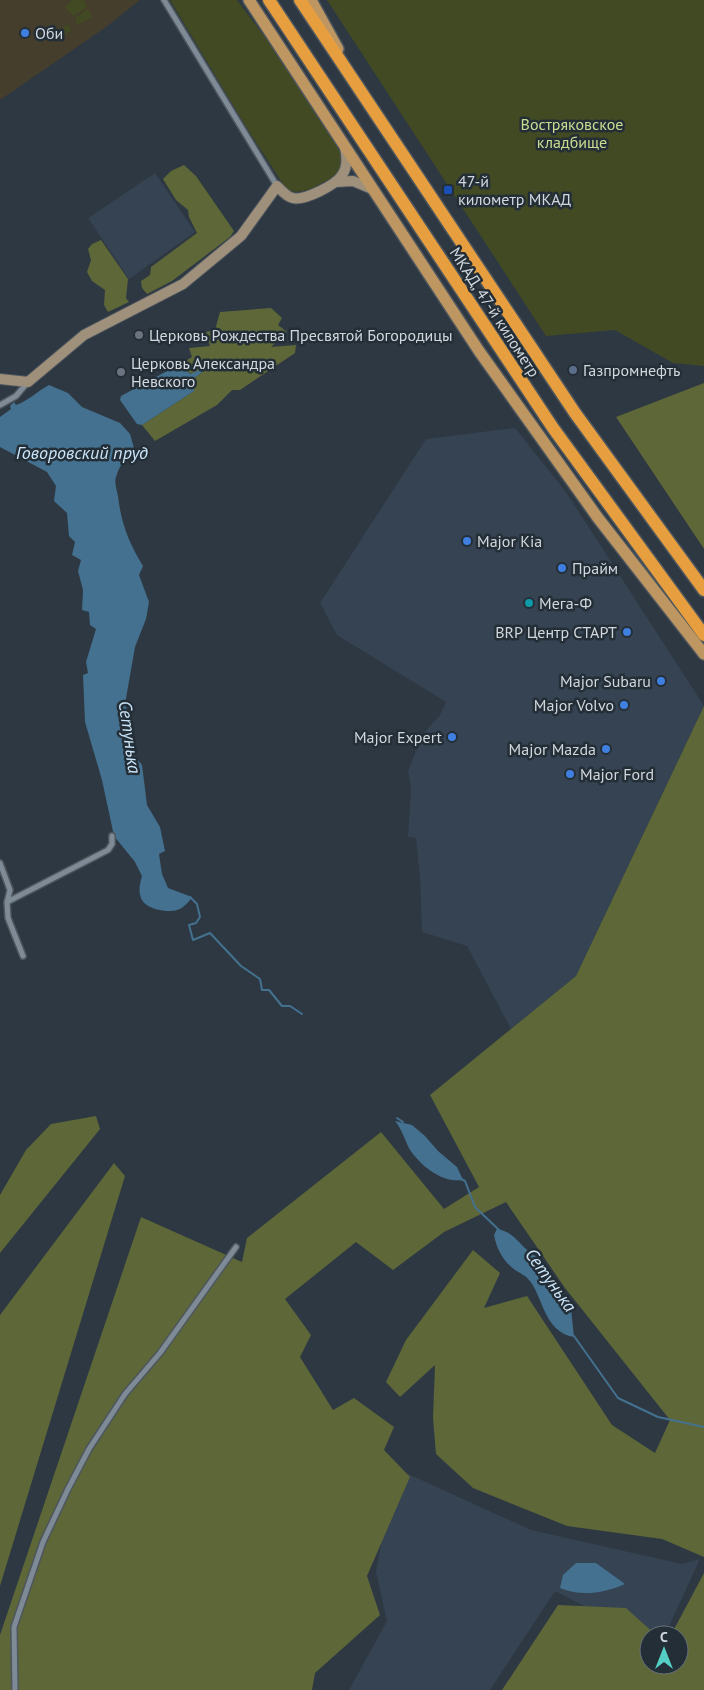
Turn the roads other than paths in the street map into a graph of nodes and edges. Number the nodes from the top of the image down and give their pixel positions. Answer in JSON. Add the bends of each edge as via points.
{"nodes":[{"id":1,"x":164,"y":0,"type":"edge"},
{"id":2,"x":249,"y":0,"type":"edge"},
{"id":3,"x":270,"y":0,"type":"edge"},
{"id":4,"x":300,"y":0,"type":"edge"},
{"id":5,"x":311,"y":0,"type":"edge"},
{"id":6,"x":360,"y":90,"type":"junction"},
{"id":7,"x":344,"y":144,"type":"junction"},
{"id":8,"x":335,"y":182,"type":"junction"},
{"id":9,"x":277,"y":186,"type":"junction"},
{"id":10,"x":374,"y":190,"type":"junction"},
{"id":11,"x":0,"y":379,"type":"edge"},
{"id":12,"x":28,"y":382,"type":"junction"},
{"id":13,"x":1,"y":405,"type":"edge"},
{"id":14,"x":704,"y":590,"type":"edge"},
{"id":15,"x":704,"y":635,"type":"edge"},
{"id":16,"x":704,"y":654,"type":"edge"},
{"id":17,"x":112,"y":836,"type":"dead end"},
{"id":18,"x":0,"y":863,"type":"edge"},
{"id":19,"x":7,"y":902,"type":"junction"},
{"id":20,"x":23,"y":956,"type":"dead end"},
{"id":21,"x":236,"y":1247,"type":"dead end"},
{"id":22,"x":15,"y":1690,"type":"edge"}],
"edges":[{"from":1,"to":9,"type":"street"},
{"from":2,"to":7,"type":"main road"},
{"from":3,"to":15,"type":"highway","name":"МКАД, 47-й километр","via":[[553,428]]},
{"from":4,"to":6,"type":"highway","name":"МКАД, 47-й километр"},
{"from":5,"to":6,"type":"main road"},
{"from":6,"to":14,"type":"highway","name":"МКАД, 47-й километр","via":[[574,413]]},
{"from":7,"to":8,"type":"street","via":[[347,160],[342,176]]},
{"from":7,"to":10,"type":"main road"},
{"from":8,"to":9,"type":"street","via":[[296,199]]},
{"from":8,"to":10,"type":"street","via":[[353,181]]},
{"from":9,"to":12,"type":"street","via":[[241,236],[183,284],[84,335]]},
{"from":10,"to":16,"type":"main road","via":[[479,351],[598,518]]},
{"from":11,"to":12,"type":"street"},
{"from":12,"to":13,"type":"street","via":[[16,396]]},
{"from":17,"to":19,"type":"street","via":[[108,850]]},
{"from":18,"to":19,"type":"street","via":[[10,890]]},
{"from":19,"to":20,"type":"street","via":[[8,918]]},
{"from":21,"to":22,"type":"street","via":[[166,1345],[125,1394],[89,1449],[68,1489],[43,1542],[14,1627]]}]}
